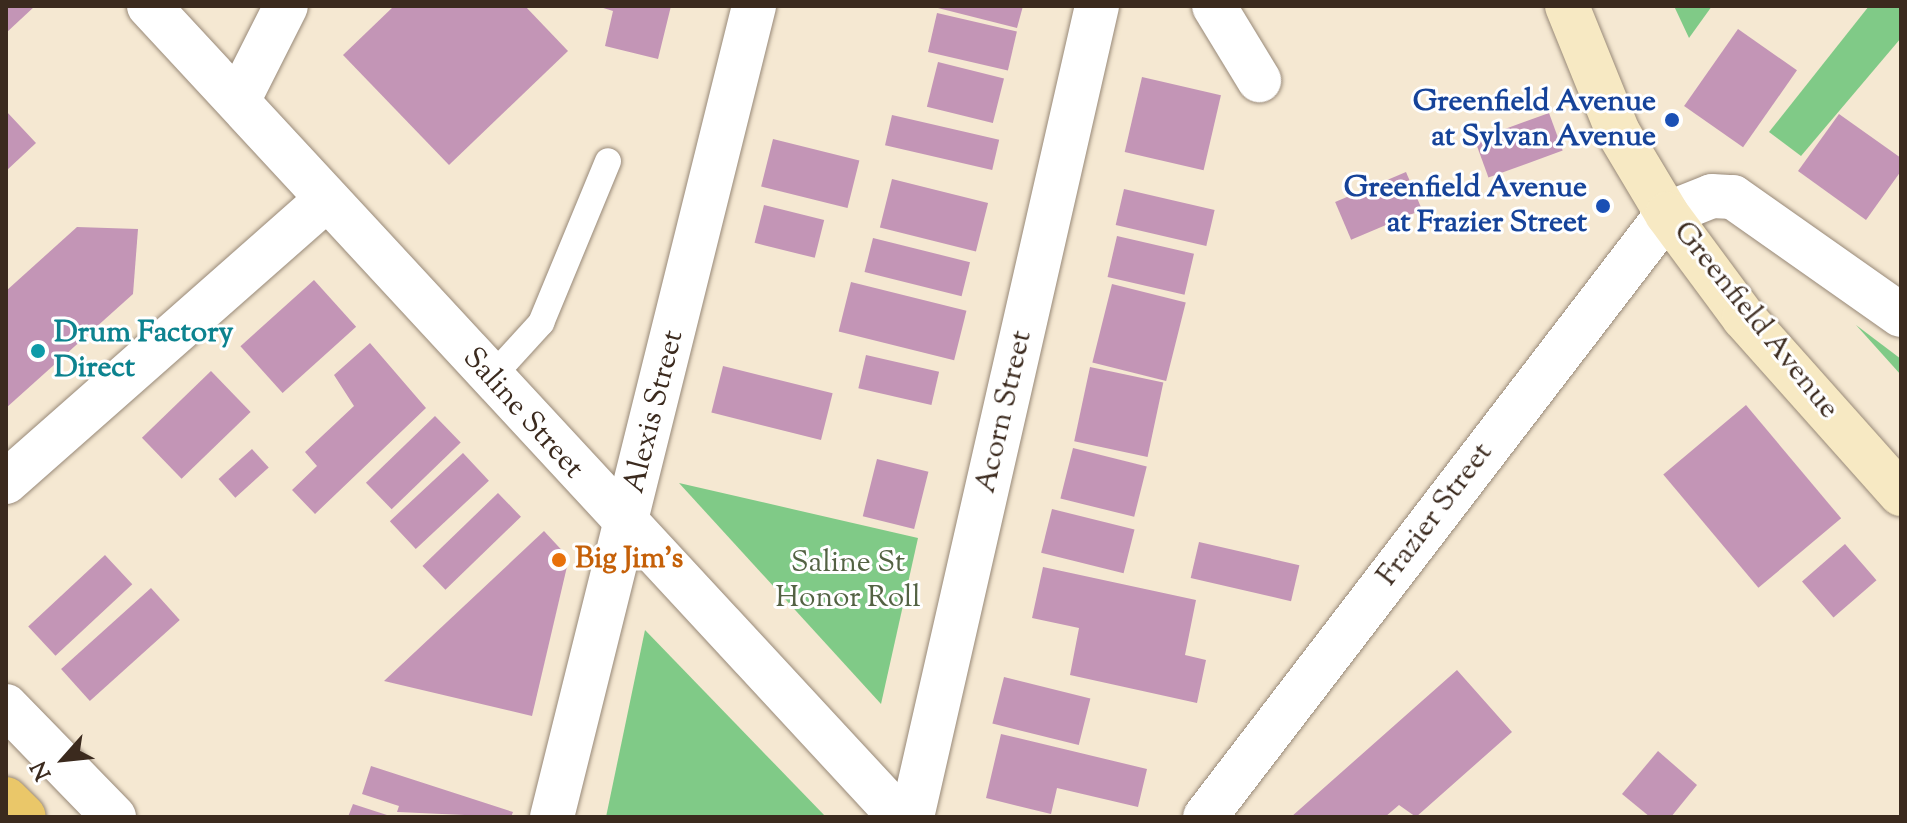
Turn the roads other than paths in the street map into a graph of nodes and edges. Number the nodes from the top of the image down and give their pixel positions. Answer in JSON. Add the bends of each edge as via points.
{"nodes":[{"id":1,"x":149,"y":6,"type":"edge"},
{"id":2,"x":286,"y":6,"type":"edge"},
{"id":3,"x":754,"y":6,"type":"edge"},
{"id":4,"x":1097,"y":6,"type":"edge"},
{"id":5,"x":1214,"y":6,"type":"edge"},
{"id":6,"x":1567,"y":6,"type":"edge"},
{"id":7,"x":1259,"y":80,"type":"dead end"},
{"id":8,"x":238,"y":101,"type":"junction"},
{"id":9,"x":608,"y":161,"type":"dead end"},
{"id":10,"x":326,"y":200,"type":"junction"},
{"id":11,"x":1667,"y":214,"type":"junction"},
{"id":12,"x":1901,"y":315,"type":"edge"},
{"id":13,"x":490,"y":379,"type":"junction"},
{"id":14,"x":6,"y":482,"type":"edge"},
{"id":15,"x":1901,"y":494,"type":"edge"},
{"id":16,"x":626,"y":528,"type":"junction"},
{"id":17,"x":6,"y":706,"type":"edge"},
{"id":18,"x":6,"y":799,"type":"edge"},
{"id":19,"x":24,"y":817,"type":"edge"},
{"id":20,"x":114,"y":817,"type":"edge"},
{"id":21,"x":552,"y":817,"type":"edge"},
{"id":22,"x":900,"y":817,"type":"edge"},
{"id":23,"x":912,"y":817,"type":"edge"},
{"id":24,"x":1205,"y":817,"type":"edge"}],
"edges":[{"from":1,"to":8,"type":"street","name":"Saline Street"},
{"from":2,"to":8,"type":"street"},
{"from":3,"to":16,"type":"street","name":"Alexis Street"},
{"from":4,"to":23,"type":"street","name":"Acorn Street"},
{"from":5,"to":7,"type":"street"},
{"from":6,"to":11,"type":"main road","name":"Greenfield Avenue","via":[[1618,132]]},
{"from":8,"to":10,"type":"street","name":"Saline Street"},
{"from":9,"to":13,"type":"lane","via":[[541,323]]},
{"from":10,"to":13,"type":"street","name":"Saline Street"},
{"from":10,"to":14,"type":"street"},
{"from":11,"to":12,"type":"street","via":[[1712,196],[1733,197]]},
{"from":11,"to":15,"type":"main road","name":"Greenfield Avenue","via":[[1744,318]]},
{"from":11,"to":24,"type":"street","name":"Frazier Street"},
{"from":13,"to":16,"type":"street","name":"Saline Street"},
{"from":16,"to":21,"type":"street","name":"Alexis Street"},
{"from":16,"to":22,"type":"street","name":"Saline Street"},
{"from":17,"to":20,"type":"street"},
{"from":18,"to":19,"type":"highway"}]}
